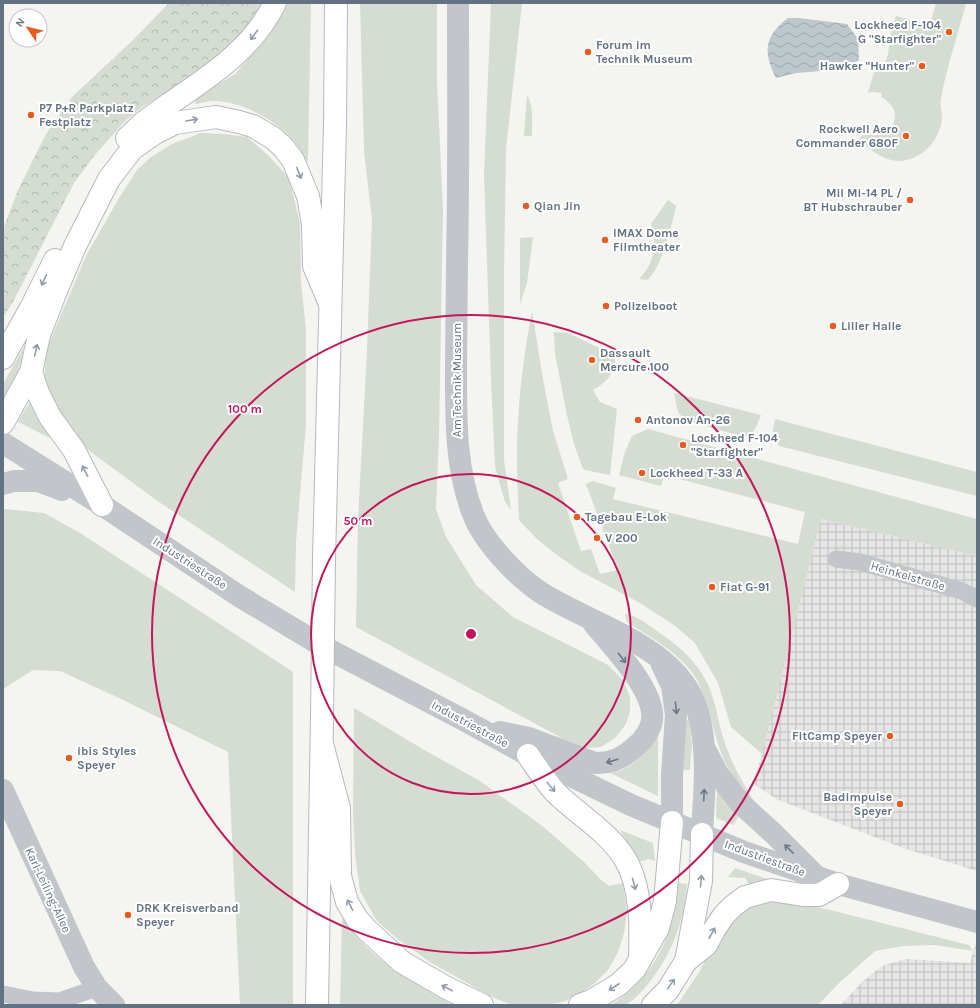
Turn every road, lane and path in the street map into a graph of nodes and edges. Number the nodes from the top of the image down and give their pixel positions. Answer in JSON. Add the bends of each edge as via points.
{"nodes":[{"id":1,"x":275,"y":3,"type":"edge"},
{"id":2,"x":336,"y":3,"type":"edge"},
{"id":3,"x":458,"y":3,"type":"edge"},
{"id":4,"x":330,"y":304,"type":"junction"},
{"id":5,"x":32,"y":306,"type":"junction"},
{"id":6,"x":3,"y":340,"type":"edge"},
{"id":7,"x":3,"y":358,"type":"edge"},
{"id":8,"x":31,"y":372,"type":"junction"},
{"id":9,"x":3,"y":423,"type":"edge"},
{"id":10,"x":3,"y":443,"type":"edge"},
{"id":11,"x":3,"y":484,"type":"edge"},
{"id":12,"x":102,"y":505,"type":"junction"},
{"id":13,"x":836,"y":560,"type":"dead end"},
{"id":14,"x":977,"y":599,"type":"edge"},
{"id":15,"x":589,"y":617,"type":"junction"},
{"id":16,"x":659,"y":658,"type":"junction"},
{"id":17,"x":486,"y":732,"type":"junction"},
{"id":18,"x":322,"y":744,"type":"junction"},
{"id":19,"x":705,"y":749,"type":"junction"},
{"id":20,"x":528,"y":755,"type":"junction"},
{"id":21,"x":3,"y":790,"type":"edge"},
{"id":22,"x":672,"y":822,"type":"junction"},
{"id":23,"x":702,"y":834,"type":"junction"},
{"id":24,"x":816,"y":876,"type":"junction"},
{"id":25,"x":838,"y":884,"type":"junction"},
{"id":26,"x":977,"y":922,"type":"edge"},
{"id":27,"x":640,"y":960,"type":"junction"},
{"id":28,"x":686,"y":961,"type":"junction"},
{"id":29,"x":97,"y":988,"type":"junction"},
{"id":30,"x":3,"y":994,"type":"edge"},
{"id":31,"x":114,"y":1005,"type":"edge"},
{"id":32,"x":317,"y":1005,"type":"edge"},
{"id":33,"x":482,"y":1005,"type":"edge"},
{"id":34,"x":580,"y":1005,"type":"edge"},
{"id":35,"x":653,"y":1005,"type":"edge"}],
"edges":[{"from":1,"to":5,"type":"main road","one_way":true,"via":[[248,43],[229,61],[147,120],[123,141],[100,170]]},
{"from":2,"to":4,"type":"main road"},
{"from":3,"to":15,"type":"street","name":"Am Technik Museum","via":[[459,195],[456,386],[457,442],[461,474],[473,515],[505,561],[538,591]]},
{"from":8,"to":4,"type":"main road","one_way":true,"via":[[39,335],[56,291],[75,246],[109,179],[132,149],[175,123],[216,117],[239,122],[253,126],[283,147],[293,160],[308,196],[313,224],[314,266]]},
{"from":4,"to":18,"type":"main road","bridge":true},
{"from":5,"to":6,"type":"main road"},
{"from":5,"to":7,"type":"main road"},
{"from":8,"to":9,"type":"main road"},
{"from":12,"to":8,"type":"main road","one_way":true,"via":[[74,450],[50,416]]},
{"from":10,"to":12,"type":"street","name":"Industriestraße"},
{"from":11,"to":12,"type":"street","via":[[14,481],[38,481]]},
{"from":12,"to":17,"type":"street","name":"Industriestraße","via":[[239,596],[324,646]]},
{"from":13,"to":14,"type":"street","name":"Heinkelstraße","via":[[860,562],[962,591]]},
{"from":15,"to":16,"type":"street","name":"Am Technik Museum"},
{"from":15,"to":17,"type":"street","one_way":true,"via":[[639,681],[651,706],[652,720],[639,745],[620,759],[595,763],[529,738],[504,732]]},
{"from":16,"to":19,"type":"street","name":"Am Technik Museum","via":[[675,670],[689,688],[698,711]]},
{"from":16,"to":22,"type":"street","one_way":true,"via":[[672,686],[676,716]]},
{"from":17,"to":20,"type":"street","name":"Industriestraße"},
{"from":18,"to":32,"type":"main road"},
{"from":33,"to":18,"type":"main road","one_way":true,"via":[[402,962],[357,919],[347,902],[340,876],[338,808]]},
{"from":23,"to":19,"type":"street","name":"Am Technik Museum","one_way":true},
{"from":24,"to":19,"type":"street","one_way":true,"via":[[740,803],[718,774]]},
{"from":20,"to":22,"type":"street","name":"Industriestraße"},
{"from":20,"to":27,"type":"main road","one_way":true,"via":[[554,791],[604,834],[625,860],[640,906]]},
{"from":21,"to":29,"type":"street","name":"Karl-Leiling-Allee","via":[[84,967]]},
{"from":22,"to":23,"type":"street","name":"Industriestraße"},
{"from":22,"to":27,"type":"main road","via":[[665,901],[658,928]]},
{"from":23,"to":24,"type":"street","name":"Industriestraße","via":[[744,852]]},
{"from":28,"to":23,"type":"main road","one_way":true,"via":[[701,881]]},
{"from":24,"to":25,"type":"street","name":"Industriestraße"},
{"from":25,"to":26,"type":"street","name":"Industriestraße"},
{"from":28,"to":25,"type":"main road","one_way":true,"via":[[706,945],[724,915],[746,897],[771,890],[819,895]]},
{"from":27,"to":34,"type":"main road","one_way":true,"via":[[634,970],[618,985]]},
{"from":35,"to":28,"type":"main road","one_way":true,"via":[[668,990]]},
{"from":29,"to":30,"type":"street","via":[[59,1001],[33,1000]]},
{"from":29,"to":31,"type":"street","name":"Karl-Leiling-Allee"}]}
